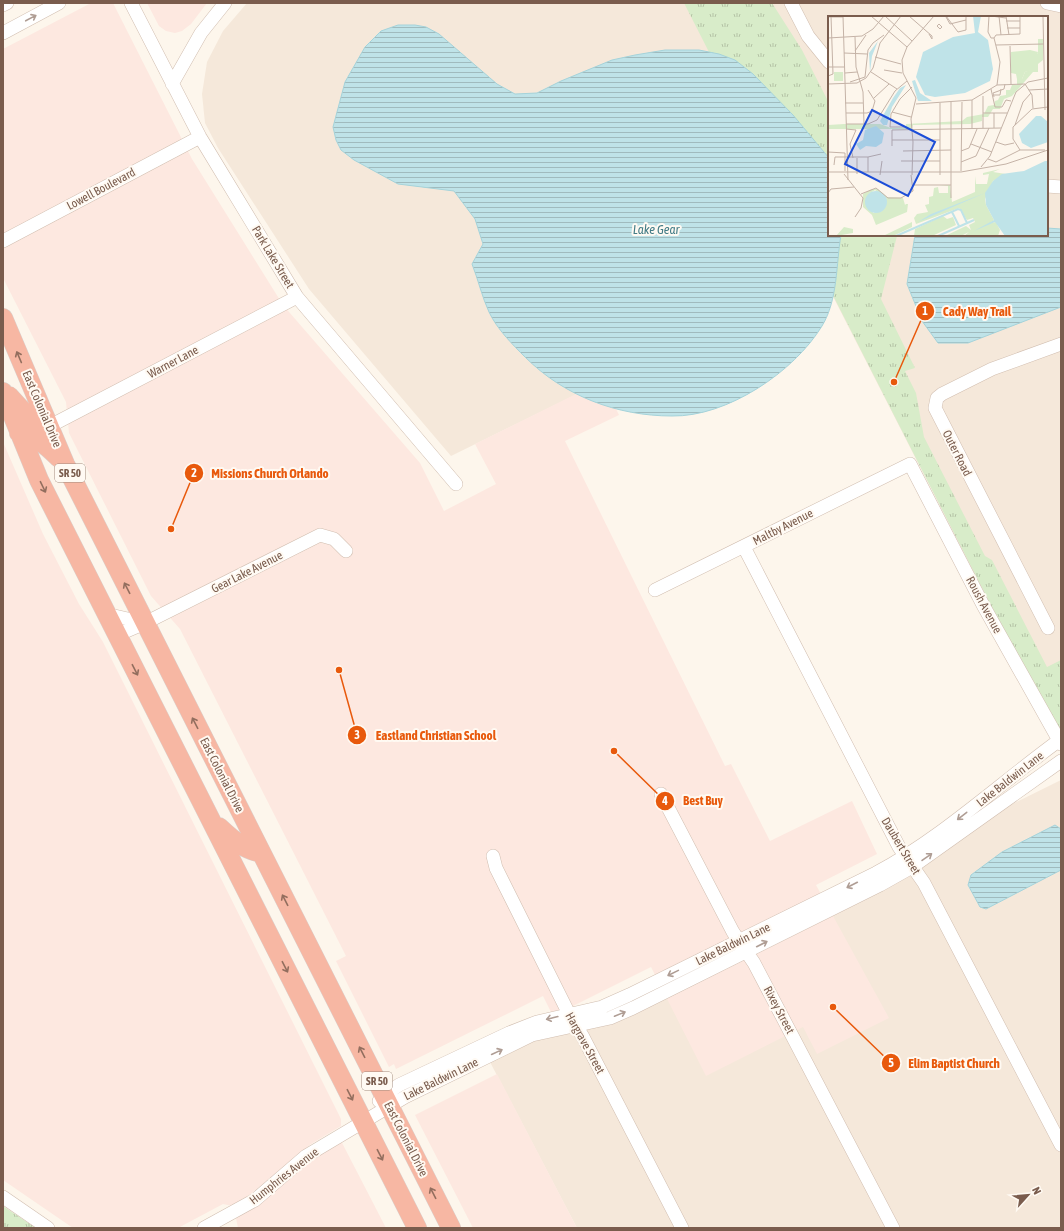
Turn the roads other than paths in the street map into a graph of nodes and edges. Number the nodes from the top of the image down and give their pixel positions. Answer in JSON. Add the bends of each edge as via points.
{"nodes":[{"id":1,"x":7,"y":3,"type":"edge"},
{"id":2,"x":59,"y":3,"type":"edge"},
{"id":3,"x":131,"y":3,"type":"edge"},
{"id":4,"x":225,"y":3,"type":"edge"},
{"id":5,"x":791,"y":3,"type":"edge"},
{"id":6,"x":1047,"y":3,"type":"edge"},
{"id":7,"x":3,"y":5,"type":"edge"},
{"id":8,"x":1061,"y":6,"type":"edge"},
{"id":9,"x":3,"y":33,"type":"edge"},
{"id":10,"x":828,"y":61,"type":"edge"},
{"id":11,"x":172,"y":84,"type":"junction"},
{"id":12,"x":200,"y":137,"type":"junction"},
{"id":13,"x":1048,"y":186,"type":"edge"},
{"id":14,"x":1061,"y":187,"type":"edge"},
{"id":15,"x":3,"y":241,"type":"edge"},
{"id":16,"x":297,"y":297,"type":"junction"},
{"id":17,"x":3,"y":318,"type":"edge"},
{"id":18,"x":1061,"y":344,"type":"edge"},
{"id":19,"x":3,"y":388,"type":"edge"},
{"id":20,"x":3,"y":392,"type":"edge"},
{"id":21,"x":48,"y":427,"type":"junction"},
{"id":22,"x":19,"y":433,"type":"junction"},
{"id":23,"x":66,"y":464,"type":"junction"},
{"id":24,"x":910,"y":464,"type":"joint"},
{"id":25,"x":456,"y":484,"type":"dead end"},
{"id":26,"x":744,"y":547,"type":"junction"},
{"id":27,"x":346,"y":551,"type":"dead end"},
{"id":28,"x":655,"y":590,"type":"dead end"},
{"id":29,"x":106,"y":614,"type":"junction"},
{"id":30,"x":145,"y":623,"type":"junction"},
{"id":31,"x":1048,"y":628,"type":"dead end"},
{"id":32,"x":117,"y":635,"type":"junction"},
{"id":33,"x":1060,"y":741,"type":"edge"},
{"id":34,"x":1061,"y":761,"type":"edge"},
{"id":35,"x":661,"y":794,"type":"dead end"},
{"id":36,"x":211,"y":820,"type":"junction"},
{"id":37,"x":261,"y":853,"type":"junction"},
{"id":38,"x":493,"y":856,"type":"dead end"},
{"id":39,"x":909,"y":862,"type":"junction"},
{"id":40,"x":743,"y":947,"type":"junction"},
{"id":41,"x":572,"y":1019,"type":"junction"},
{"id":42,"x":386,"y":1100,"type":"junction"},
{"id":43,"x":363,"y":1121,"type":"junction"},
{"id":44,"x":1061,"y":1145,"type":"edge"},
{"id":45,"x":3,"y":1197,"type":"edge"},
{"id":46,"x":211,"y":1226,"type":"edge"},
{"id":47,"x":48,"y":1228,"type":"edge"},
{"id":48,"x":417,"y":1228,"type":"edge"},
{"id":49,"x":451,"y":1228,"type":"edge"},
{"id":50,"x":682,"y":1228,"type":"edge"},
{"id":51,"x":893,"y":1228,"type":"edge"}],
"edges":[{"from":1,"to":7,"type":"street"},
{"from":9,"to":2,"type":"street","one_way":true},
{"from":3,"to":11,"type":"street","name":"Park Lake Street"},
{"from":4,"to":11,"type":"street","via":[[201,33]]},
{"from":5,"to":10,"type":"street","via":[[808,36]]},
{"from":6,"to":8,"type":"street"},
{"from":11,"to":12,"type":"street","name":"Park Lake Street"},
{"from":12,"to":15,"type":"street","name":"Lowell Boulevard"},
{"from":12,"to":16,"type":"street","name":"Park Lake Street"},
{"from":13,"to":14,"type":"street"},
{"from":16,"to":21,"type":"street","name":"Warner Lane"},
{"from":16,"to":25,"type":"street","name":"Park Lake Street"},
{"from":21,"to":17,"type":"highway","name":"East Colonial Drive","number":"SR 50","one_way":true},
{"from":18,"to":31,"type":"street","name":"Outer Road","via":[[992,369],[942,394],[937,398],[935,408]]},
{"from":19,"to":21,"type":"highway","via":[[30,419]]},
{"from":20,"to":22,"type":"highway","number":"SR 50"},
{"from":21,"to":23,"type":"highway","name":"East Colonial Drive","number":"SR 50"},
{"from":22,"to":23,"type":"highway","via":[[42,441]]},
{"from":22,"to":29,"type":"highway","number":"SR 50","one_way":true},
{"from":30,"to":23,"type":"highway","name":"East Colonial Drive","number":"SR 50","one_way":true},
{"from":24,"to":26,"type":"street","name":"Maltby Avenue"},
{"from":24,"to":33,"type":"street","name":"Roush Avenue","via":[[983,605]]},
{"from":26,"to":28,"type":"street","name":"Maltby Avenue"},
{"from":26,"to":39,"type":"street","name":"Daubert Street"},
{"from":27,"to":30,"type":"street","name":"Gear Lake Avenue","via":[[334,539],[320,535]]},
{"from":29,"to":30,"type":"street"},
{"from":29,"to":32,"type":"highway","number":"SR 50"},
{"from":30,"to":32,"type":"street","name":"Gear Lake Avenue"},
{"from":37,"to":30,"type":"highway","name":"East Colonial Drive","number":"SR 50","one_way":true},
{"from":32,"to":36,"type":"highway","number":"SR 50","one_way":true},
{"from":33,"to":39,"type":"street","name":"Lake Baldwin Lane","one_way":true,"via":[[939,834]]},
{"from":39,"to":34,"type":"street","name":"Lake Baldwin Lane","one_way":true},
{"from":35,"to":40,"type":"street","name":"Rixey Street"},
{"from":36,"to":37,"type":"highway","via":[[237,843],[248,850]]},
{"from":36,"to":43,"type":"highway","number":"SR 50","one_way":true},
{"from":42,"to":37,"type":"highway","name":"East Colonial Drive","number":"SR 50","one_way":true},
{"from":38,"to":41,"type":"street","name":"Hargrave Street","via":[[496,868]]},
{"from":39,"to":40,"type":"street","name":"Lake Baldwin Lane"},
{"from":39,"to":44,"type":"street","name":"Daubert Street","via":[[924,883]]},
{"from":40,"to":41,"type":"street","name":"Lake Baldwin Lane","via":[[633,1008],[610,1018]]},
{"from":40,"to":51,"type":"street","name":"Rixey Street","via":[[754,963]]},
{"from":41,"to":42,"type":"street","name":"Lake Baldwin Lane"},
{"from":41,"to":50,"type":"street","name":"Hargrave Street"},
{"from":42,"to":43,"type":"street","name":"Lake Baldwin Lane"},
{"from":49,"to":42,"type":"highway","name":"East Colonial Drive","number":"SR 50","one_way":true},
{"from":43,"to":46,"type":"street","name":"Humphries Avenue","via":[[306,1156],[255,1200]]},
{"from":43,"to":48,"type":"highway","number":"SR 50","one_way":true},
{"from":45,"to":47,"type":"street"}]}
